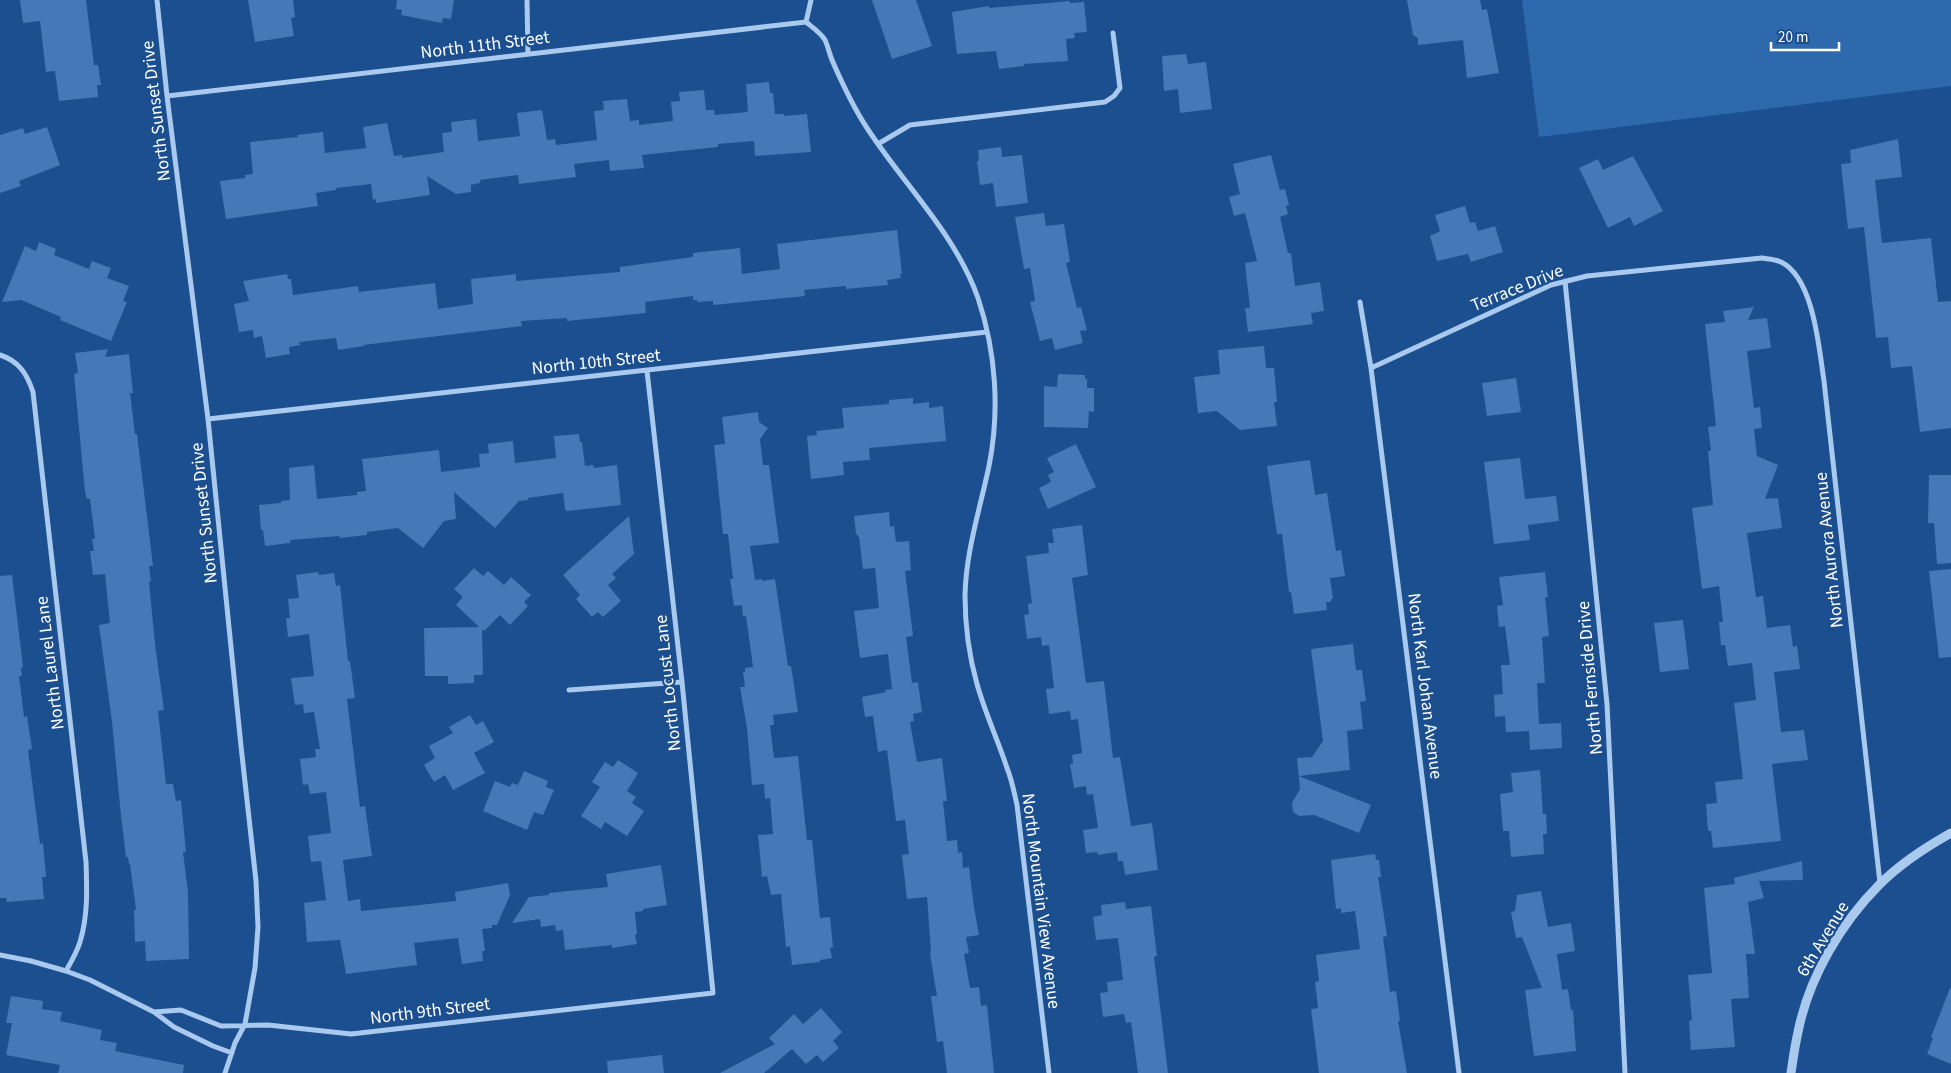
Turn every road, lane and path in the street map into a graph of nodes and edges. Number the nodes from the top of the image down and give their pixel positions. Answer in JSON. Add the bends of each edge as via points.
{"nodes":[{"id":1,"x":157,"y":0,"type":"edge"},
{"id":2,"x":527,"y":0,"type":"edge"},
{"id":3,"x":811,"y":0,"type":"edge"},
{"id":4,"x":806,"y":22,"type":"junction"},
{"id":5,"x":1113,"y":33,"type":"dead end"},
{"id":6,"x":528,"y":54,"type":"junction"},
{"id":7,"x":167,"y":96,"type":"junction"},
{"id":8,"x":878,"y":144,"type":"junction"},
{"id":9,"x":1743,"y":259,"type":"joint"},
{"id":10,"x":1565,"y":281,"type":"junction"},
{"id":11,"x":1360,"y":302,"type":"dead end"},
{"id":12,"x":987,"y":332,"type":"junction"},
{"id":13,"x":0,"y":356,"type":"edge"},
{"id":14,"x":1371,"y":368,"type":"junction"},
{"id":15,"x":647,"y":371,"type":"junction"},
{"id":16,"x":208,"y":419,"type":"junction"},
{"id":17,"x":682,"y":682,"type":"junction"},
{"id":18,"x":569,"y":690,"type":"dead end"},
{"id":19,"x":1951,"y":832,"type":"edge"},
{"id":20,"x":1880,"y":884,"type":"junction"},
{"id":21,"x":0,"y":955,"type":"edge"},
{"id":22,"x":66,"y":971,"type":"junction"},
{"id":23,"x":713,"y":993,"type":"joint"},
{"id":24,"x":154,"y":1012,"type":"junction"},
{"id":25,"x":245,"y":1024,"type":"junction"},
{"id":26,"x":232,"y":1053,"type":"junction"},
{"id":27,"x":225,"y":1073,"type":"edge"},
{"id":28,"x":1049,"y":1073,"type":"edge"},
{"id":29,"x":1459,"y":1073,"type":"edge"},
{"id":30,"x":1625,"y":1073,"type":"edge"},
{"id":31,"x":1791,"y":1073,"type":"edge"}],
"edges":[{"from":1,"to":7,"type":"street","name":"North Sunset Drive"},
{"from":2,"to":6,"type":"street"},
{"from":3,"to":4,"type":"street"},
{"from":4,"to":6,"type":"street","name":"North 11th Street"},
{"from":4,"to":8,"type":"street","name":"North Mountain View Avenue","via":[[824,38],[849,99]]},
{"from":5,"to":8,"type":"street","via":[[1120,88],[1105,102],[910,125]]},
{"from":6,"to":7,"type":"street","name":"North 11th Street"},
{"from":7,"to":16,"type":"street","name":"North Sunset Drive"},
{"from":8,"to":12,"type":"street","name":"North Mountain View Avenue","via":[[926,206],[962,262]]},
{"from":9,"to":10,"type":"street","name":"Terrace Drive"},
{"from":9,"to":20,"type":"street","name":"North Aurora Avenue","via":[[1780,261],[1804,288],[1812,309],[1824,381]]},
{"from":10,"to":14,"type":"street","name":"Terrace Drive"},
{"from":10,"to":30,"type":"street","name":"North Fernside Drive","via":[[1607,704]]},
{"from":11,"to":14,"type":"street","name":"North Karl Johan Avenue"},
{"from":12,"to":15,"type":"street","name":"North 10th Street"},
{"from":12,"to":28,"type":"street","name":"North Mountain View Avenue","via":[[993,362],[994,433],[968,555],[965,596],[968,643],[976,683],[1008,768],[1017,805]]},
{"from":13,"to":22,"type":"street","name":"North Laurel Lane","via":[[18,364],[27,376],[32,392],[86,862],[85,918],[80,943]]},
{"from":14,"to":29,"type":"street","name":"North Karl Johan Avenue"},
{"from":15,"to":16,"type":"street","name":"North 10th Street"},
{"from":15,"to":17,"type":"street","name":"North Locust Lane"},
{"from":16,"to":25,"type":"street","name":"North Sunset Drive","via":[[256,882],[258,927],[255,968]]},
{"from":17,"to":18,"type":"street"},
{"from":17,"to":23,"type":"street","name":"North Locust Lane"},
{"from":19,"to":20,"type":"street","name":"6th Avenue","via":[[1923,849]]},
{"from":20,"to":31,"type":"street","name":"6th Avenue","via":[[1844,928],[1824,960],[1798,1030]]},
{"from":21,"to":22,"type":"street"},
{"from":22,"to":24,"type":"street"},
{"from":23,"to":25,"type":"street","name":"North 9th Street","via":[[351,1034]]},
{"from":24,"to":25,"type":"street","name":"North 9th Street","via":[[181,1010],[221,1026]]},
{"from":24,"to":26,"type":"street","via":[[174,1028]]},
{"from":25,"to":26,"type":"street"},
{"from":26,"to":27,"type":"street"}]}
